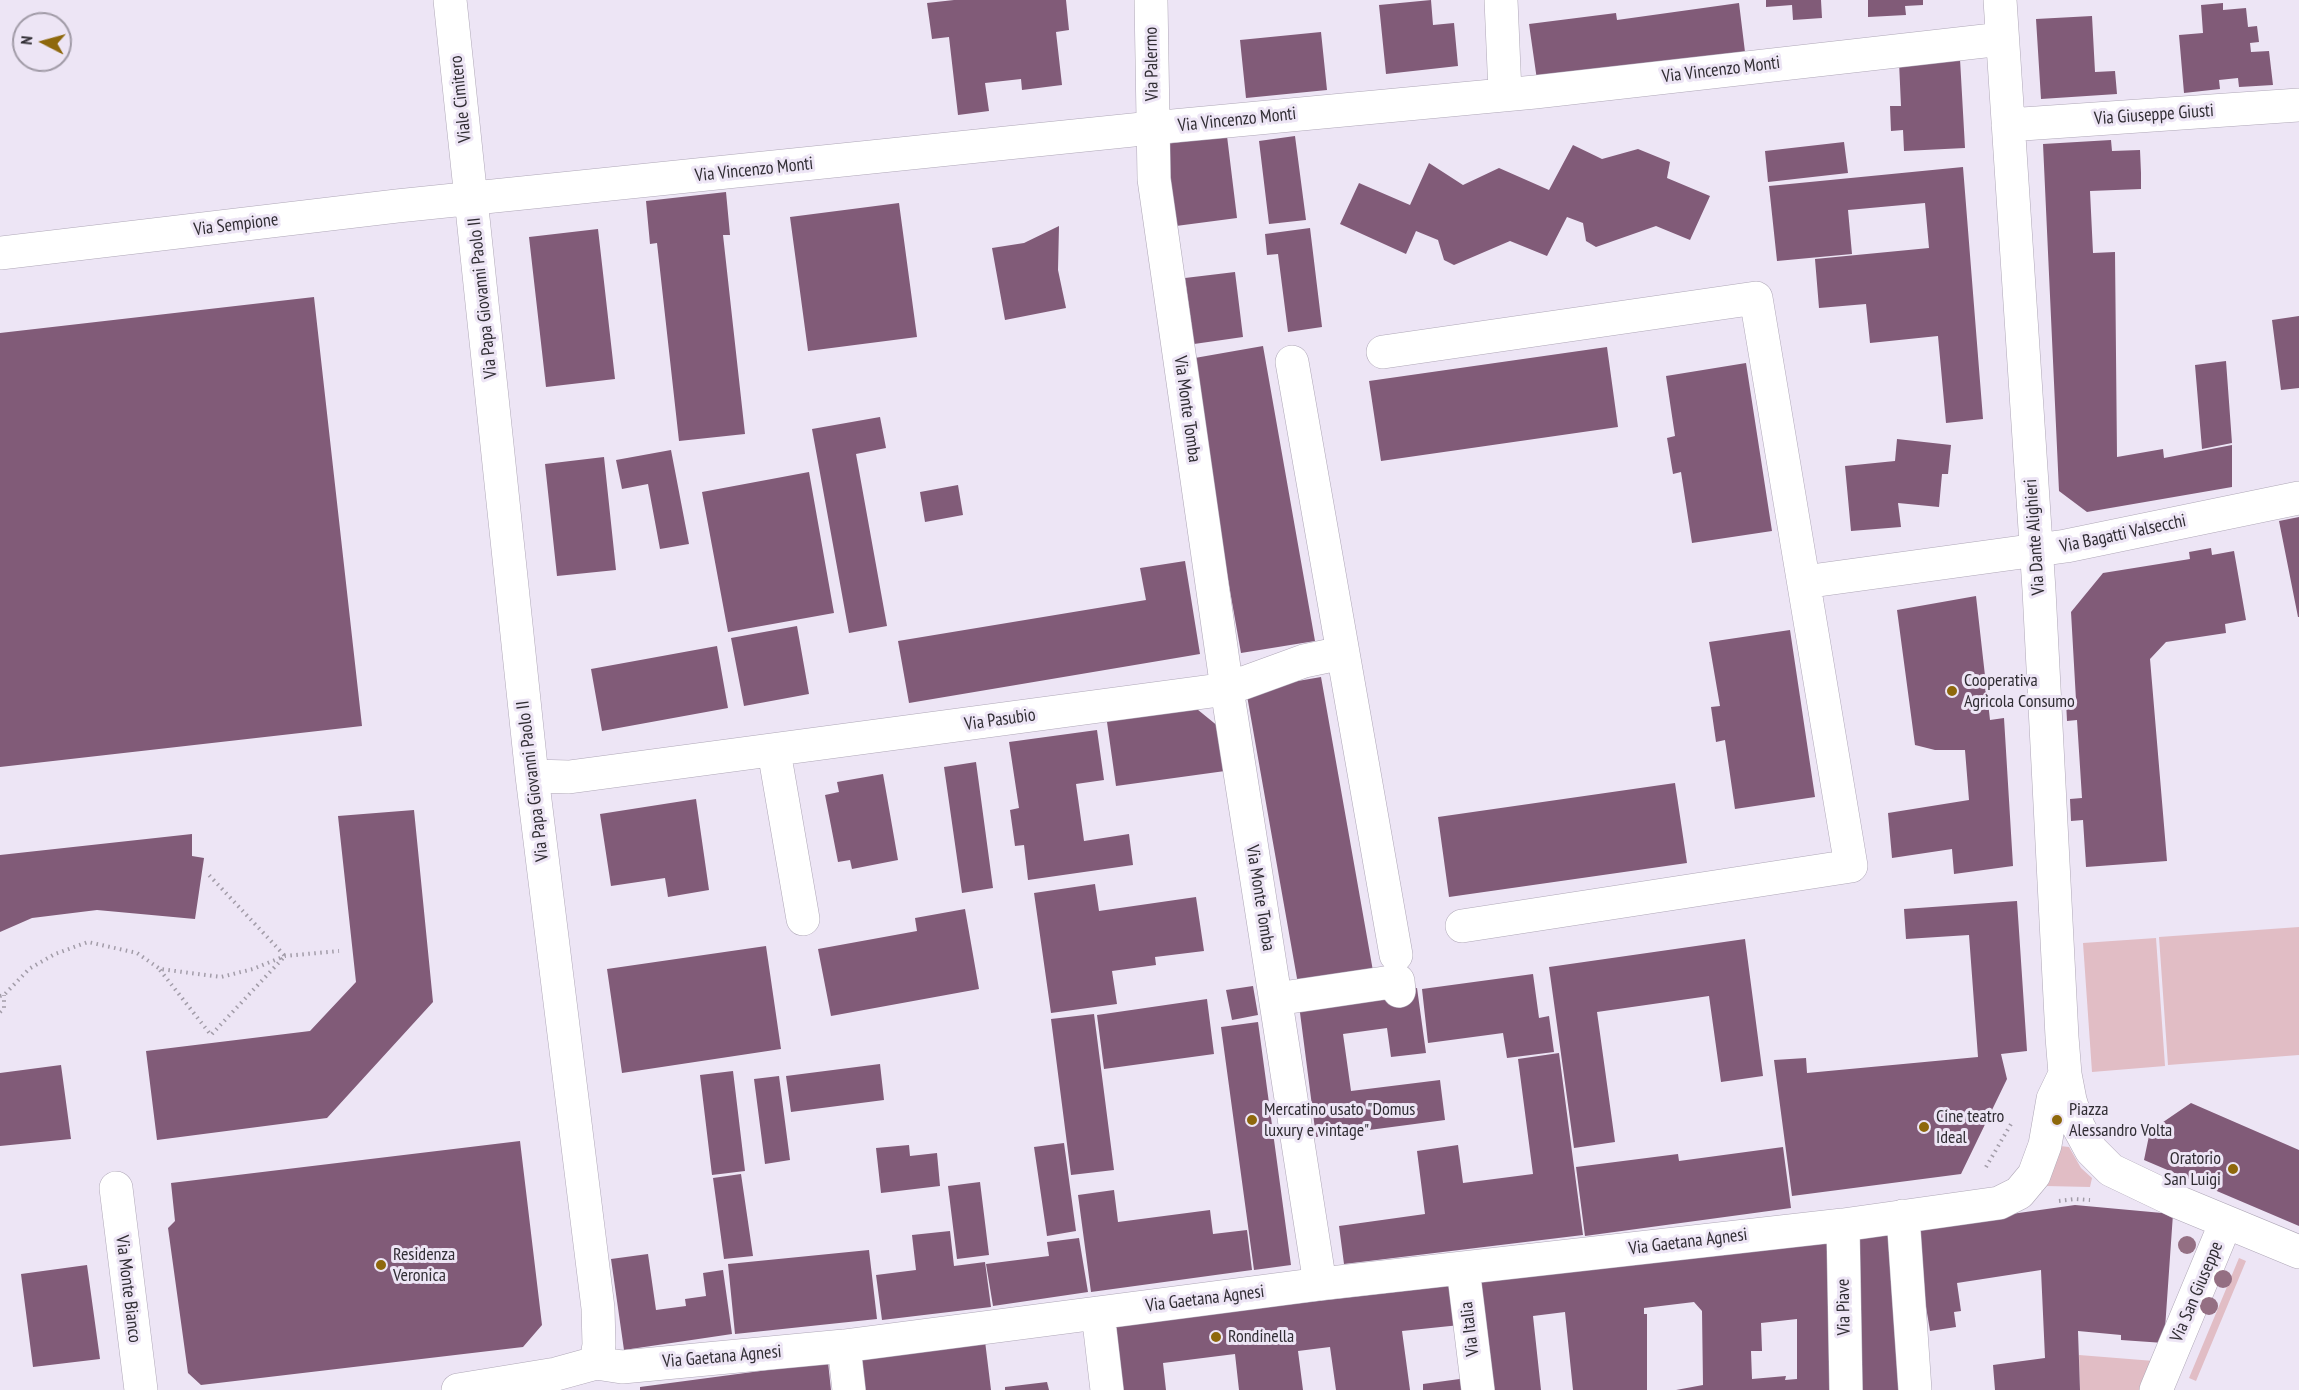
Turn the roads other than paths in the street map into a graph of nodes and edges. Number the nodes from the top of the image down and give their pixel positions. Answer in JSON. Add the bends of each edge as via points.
{"nodes":[{"id":1,"x":450,"y":0,"type":"edge"},
{"id":2,"x":1151,"y":0,"type":"edge"},
{"id":3,"x":1500,"y":0,"type":"edge"},
{"id":4,"x":2000,"y":0,"type":"edge"},
{"id":5,"x":2002,"y":39,"type":"junction"},
{"id":6,"x":1505,"y":93,"type":"junction"},
{"id":7,"x":2299,"y":105,"type":"edge"},
{"id":8,"x":2008,"y":125,"type":"junction"},
{"id":9,"x":1152,"y":129,"type":"junction"},
{"id":10,"x":472,"y":198,"type":"junction"},
{"id":11,"x":0,"y":253,"type":"edge"},
{"id":12,"x":1383,"y":352,"type":"dead end"},
{"id":13,"x":1292,"y":362,"type":"dead end"},
{"id":14,"x":2299,"y":498,"type":"edge"},
{"id":15,"x":2036,"y":551,"type":"junction"},
{"id":16,"x":1804,"y":582,"type":"junction"},
{"id":17,"x":1342,"y":653,"type":"junction"},
{"id":18,"x":1227,"y":689,"type":"junction"},
{"id":19,"x":774,"y":751,"type":"junction"},
{"id":20,"x":532,"y":776,"type":"junction"},
{"id":21,"x":803,"y":919,"type":"dead end"},
{"id":22,"x":1462,"y":926,"type":"dead end"},
{"id":23,"x":1396,"y":955,"type":"dead end"},
{"id":24,"x":1399,"y":991,"type":"dead end"},
{"id":25,"x":1276,"y":999,"type":"junction"},
{"id":26,"x":2065,"y":1074,"type":"junction"},
{"id":27,"x":116,"y":1188,"type":"dead end"},
{"id":28,"x":1903,"y":1216,"type":"junction"},
{"id":29,"x":2226,"y":1222,"type":"junction"},
{"id":30,"x":1843,"y":1225,"type":"junction"},
{"id":31,"x":2299,"y":1252,"type":"edge"},
{"id":32,"x":1463,"y":1268,"type":"junction"},
{"id":33,"x":1320,"y":1284,"type":"junction"},
{"id":34,"x":1098,"y":1313,"type":"junction"},
{"id":35,"x":844,"y":1346,"type":"junction"},
{"id":36,"x":596,"y":1363,"type":"junction"},
{"id":37,"x":2161,"y":1376,"type":"edge"},
{"id":38,"x":557,"y":1382,"type":"edge"},
{"id":39,"x":141,"y":1390,"type":"edge"},
{"id":40,"x":458,"y":1390,"type":"edge"},
{"id":41,"x":849,"y":1390,"type":"edge"},
{"id":42,"x":1107,"y":1390,"type":"edge"},
{"id":43,"x":1478,"y":1390,"type":"edge"},
{"id":44,"x":1846,"y":1390,"type":"edge"},
{"id":45,"x":1915,"y":1390,"type":"edge"}],
"edges":[{"from":1,"to":10,"type":"street","name":"Viale Cimitero"},
{"from":2,"to":9,"type":"street","name":"Via Palermo"},
{"from":3,"to":6,"type":"street"},
{"from":4,"to":5,"type":"street","name":"Via Dante Alighieri"},
{"from":5,"to":6,"type":"street","name":"Via Vincenzo Monti"},
{"from":5,"to":8,"type":"street","name":"Via Dante Alighieri"},
{"from":6,"to":9,"type":"street","name":"Via Vincenzo Monti"},
{"from":7,"to":8,"type":"street","name":"Via Giuseppe Giusti"},
{"from":8,"to":15,"type":"street","name":"Via Dante Alighieri"},
{"from":9,"to":10,"type":"street","name":"Via Vincenzo Monti"},
{"from":9,"to":18,"type":"street","name":"Via Monte Tomba","via":[[1154,179]]},
{"from":10,"to":11,"type":"street","name":"Via Sempione"},
{"from":10,"to":20,"type":"street","name":"Via Papa Giovanni Paolo II"},
{"from":12,"to":16,"type":"street","via":[[1756,298]]},
{"from":13,"to":17,"type":"street"},
{"from":14,"to":15,"type":"street","name":"Via Bagatti Valsecchi"},
{"from":15,"to":16,"type":"street","name":"Via Bagatti Valsecchi"},
{"from":15,"to":26,"type":"street","name":"Via Dante Alighieri"},
{"from":16,"to":22,"type":"street","via":[[1851,866]]},
{"from":17,"to":18,"type":"street","via":[[1304,661]]},
{"from":17,"to":23,"type":"street"},
{"from":18,"to":19,"type":"street","name":"Via Pasubio"},
{"from":18,"to":25,"type":"street","name":"Via Monte Tomba"},
{"from":19,"to":20,"type":"street","name":"Via Pasubio","via":[[569,777]]},
{"from":19,"to":21,"type":"street"},
{"from":20,"to":36,"type":"street","name":"Via Papa Giovanni Paolo II","via":[[598,1308]]},
{"from":24,"to":25,"type":"street","via":[[1398,981]]},
{"from":25,"to":33,"type":"street","name":"Via Monte Tomba"},
{"from":26,"to":28,"type":"street","name":"Via Gaetana Agnesi","via":[[2053,1099],[2042,1156],[2028,1185],[1999,1203]]},
{"from":26,"to":29,"type":"street","name":"Via San Giuseppe","via":[[2078,1126],[2100,1161],[2123,1177]]},
{"from":27,"to":39,"type":"street","name":"Via Monte Bianco"},
{"from":28,"to":30,"type":"street","name":"Via Gaetana Agnesi"},
{"from":28,"to":45,"type":"street"},
{"from":29,"to":31,"type":"street","name":"Via San Giuseppe"},
{"from":29,"to":37,"type":"street","name":"Via San Giuseppe"},
{"from":30,"to":32,"type":"street","name":"Via Gaetana Agnesi"},
{"from":30,"to":44,"type":"street","name":"Via Piave"},
{"from":32,"to":33,"type":"street","name":"Via Gaetana Agnesi"},
{"from":32,"to":43,"type":"street","name":"Via Italia"},
{"from":33,"to":34,"type":"street","name":"Via Gaetana Agnesi"},
{"from":34,"to":35,"type":"street","name":"Via Gaetana Agnesi"},
{"from":34,"to":42,"type":"street"},
{"from":35,"to":36,"type":"street","name":"Via Gaetana Agnesi","via":[[622,1367]]},
{"from":35,"to":41,"type":"street"},
{"from":36,"to":38,"type":"street","name":"Via Gaetana Agnesi"},
{"from":38,"to":40,"type":"street","name":"Via Gaetana Agnesi"}]}
